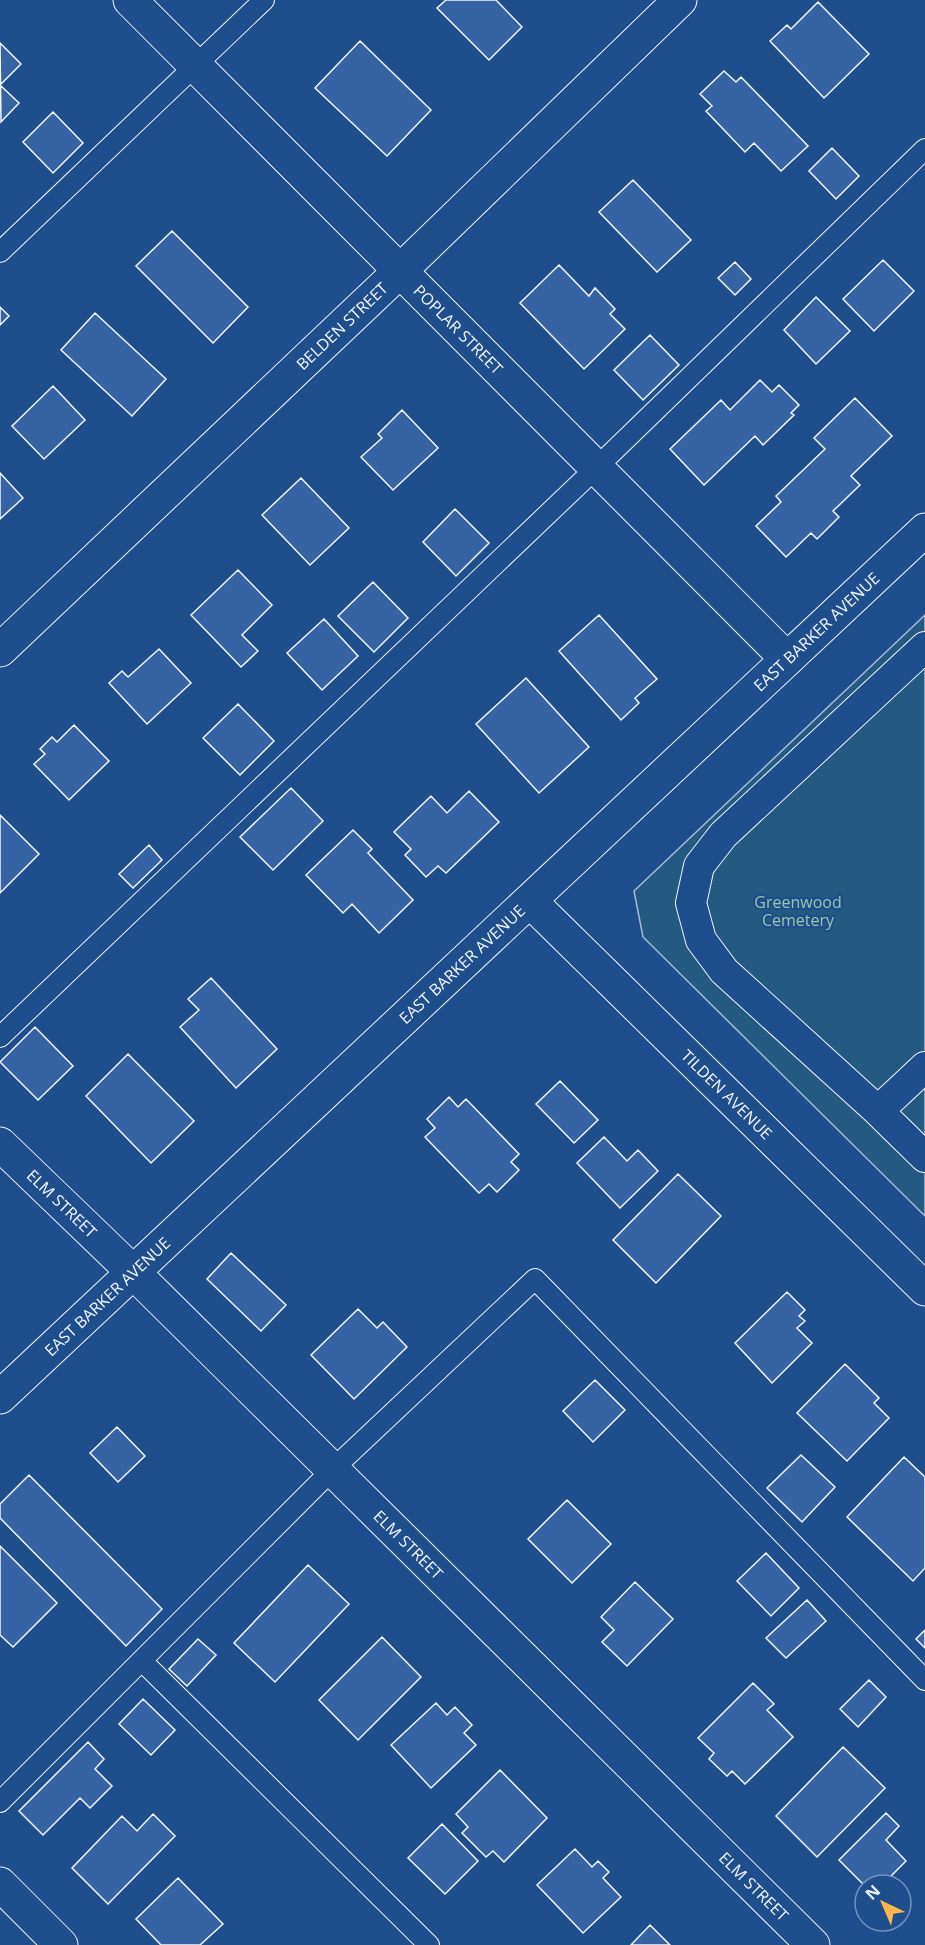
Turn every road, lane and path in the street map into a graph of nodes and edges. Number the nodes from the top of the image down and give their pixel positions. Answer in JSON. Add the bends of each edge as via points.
{"nodes":[{"id":1,"x":130,"y":0,"type":"edge"},
{"id":2,"x":264,"y":0,"type":"edge"},
{"id":3,"x":680,"y":0,"type":"edge"},
{"id":4,"x":195,"y":65,"type":"junction"},
{"id":5,"x":925,"y":149,"type":"edge"},
{"id":6,"x":0,"y":252,"type":"edge"},
{"id":7,"x":400,"y":271,"type":"junction"},
{"id":8,"x":596,"y":468,"type":"junction"},
{"id":9,"x":925,"y":530,"type":"edge"},
{"id":10,"x":925,"y":647,"type":"edge"},
{"id":11,"x":0,"y":650,"type":"edge"},
{"id":12,"x":787,"y":659,"type":"junction"},
{"id":13,"x":530,"y":901,"type":"junction"},
{"id":14,"x":0,"y":1037,"type":"edge"},
{"id":15,"x":925,"y":1067,"type":"edge"},
{"id":16,"x":879,"y":1110,"type":"junction"},
{"id":17,"x":0,"y":1144,"type":"edge"},
{"id":18,"x":925,"y":1157,"type":"edge"},
{"id":19,"x":134,"y":1272,"type":"junction"},
{"id":20,"x":925,"y":1289,"type":"edge"},
{"id":21,"x":0,"y":1397,"type":"edge"},
{"id":22,"x":333,"y":1469,"type":"junction"},
{"id":23,"x":142,"y":1661,"type":"junction"},
{"id":24,"x":925,"y":1680,"type":"edge"},
{"id":25,"x":0,"y":1802,"type":"edge"},
{"id":26,"x":0,"y":1884,"type":"edge"},
{"id":27,"x":61,"y":1945,"type":"edge"},
{"id":28,"x":429,"y":1945,"type":"edge"},
{"id":29,"x":813,"y":1945,"type":"edge"}],
"edges":[{"from":1,"to":4,"type":"street","name":"POPLAR STREET"},
{"from":2,"to":4,"type":"lane"},
{"from":3,"to":7,"type":"street","name":"BELDEN STREET"},
{"from":4,"to":6,"type":"lane"},
{"from":4,"to":7,"type":"street","name":"POPLAR STREET"},
{"from":5,"to":8,"type":"lane"},
{"from":7,"to":8,"type":"street","name":"POPLAR STREET"},
{"from":7,"to":11,"type":"street","name":"BELDEN STREET"},
{"from":8,"to":12,"type":"street","name":"POPLAR STREET"},
{"from":8,"to":14,"type":"lane"},
{"from":9,"to":12,"type":"street","name":"EAST BARKER AVENUE"},
{"from":10,"to":16,"type":"street","via":[[723,835],[699,866],[691,903],[701,940],[724,970]]},
{"from":12,"to":13,"type":"street","name":"EAST BARKER AVENUE"},
{"from":13,"to":19,"type":"street","name":"EAST BARKER AVENUE"},
{"from":13,"to":20,"type":"street","name":"TILDEN AVENUE"},
{"from":15,"to":16,"type":"street"},
{"from":16,"to":18,"type":"street"},
{"from":17,"to":19,"type":"street","name":"ELM STREET"},
{"from":19,"to":21,"type":"street","name":"EAST BARKER AVENUE"},
{"from":19,"to":22,"type":"street","name":"ELM STREET"},
{"from":22,"to":23,"type":"lane"},
{"from":22,"to":24,"type":"lane","via":[[535,1279]]},
{"from":22,"to":29,"type":"street","name":"ELM STREET"},
{"from":23,"to":25,"type":"lane"},
{"from":23,"to":28,"type":"lane"},
{"from":26,"to":27,"type":"street"}]}
